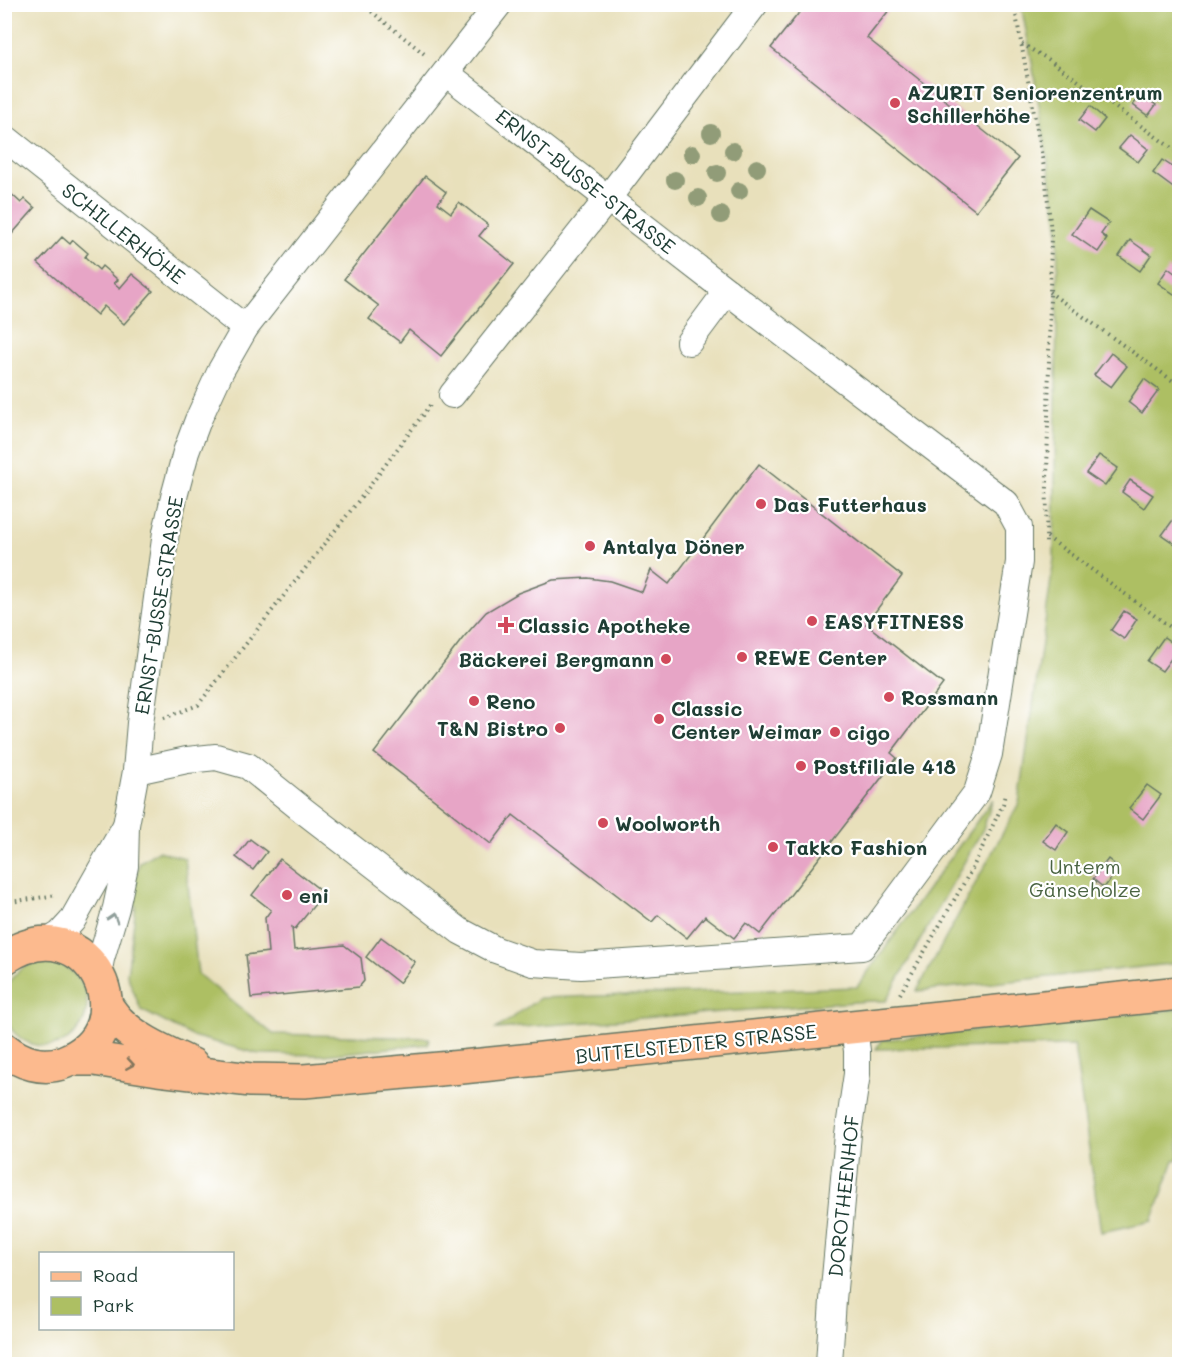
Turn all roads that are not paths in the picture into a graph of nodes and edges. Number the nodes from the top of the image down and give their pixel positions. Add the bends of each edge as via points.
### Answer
1 (499, 4) edge
2 (755, 4) edge
3 (446, 73) junction
4 (4, 137) edge
5 (608, 198) junction
6 (726, 291) junction
7 (245, 328) junction
8 (689, 342) dead end
9 (452, 395) road end
10 (136, 771) junction
11 (126, 825) junction
12 (21, 945) edge
13 (98, 975) junction
14 (1179, 993) edge
15 (106, 1006) junction
16 (854, 1027) junction
17 (10, 1058) edge
18 (72, 1059) junction
19 (212, 1075) junction
20 (829, 1365) edge

1 - 3 street, ERNST-BUSSE-STRASSE
2 - 5 street
3 - 5 street, ERNST-BUSSE-STRASSE
3 - 7 street, ERNST-BUSSE-STRASSE
4 - 7 street, SCHILLERHÖHE
5 - 6 street, ERNST-BUSSE-STRASSE
5 - 9 street
6 - 8 street
6 - 10 street, ERNST-BUSSE-STRASSE via 1006,503 1019,527 1019,562 989,754 977,792 862,946 581,966 533,963 460,931 248,766 216,757
7 - 10 street, ERNST-BUSSE-STRASSE via 198,420 175,493 166,532
10 - 11 street, ERNST-BUSSE-STRASSE
11 - 12 street, ERNST-BUSSE-STRASSE via 72,921 60,934
13 -> 11 street, ERNST-BUSSE-STRASSE via 125,867
12 - 13 main road via 62,946 89,962
13 - 15 main road
14 - 16 main road, BUTTELSTEDTER STRASSE
15 - 18 main road via 93,1042
15 - 19 main road via 127,1030
16 - 19 main road, BUTTELSTEDTER STRASSE via 304,1082
16 - 20 street, DOROTHEENHOF via 857,1074 848,1134
17 - 18 main road, BUTTELSTEDTER STRASSE via 46,1065
18 -> 19 main road, BUTTELSTEDTER STRASSE

